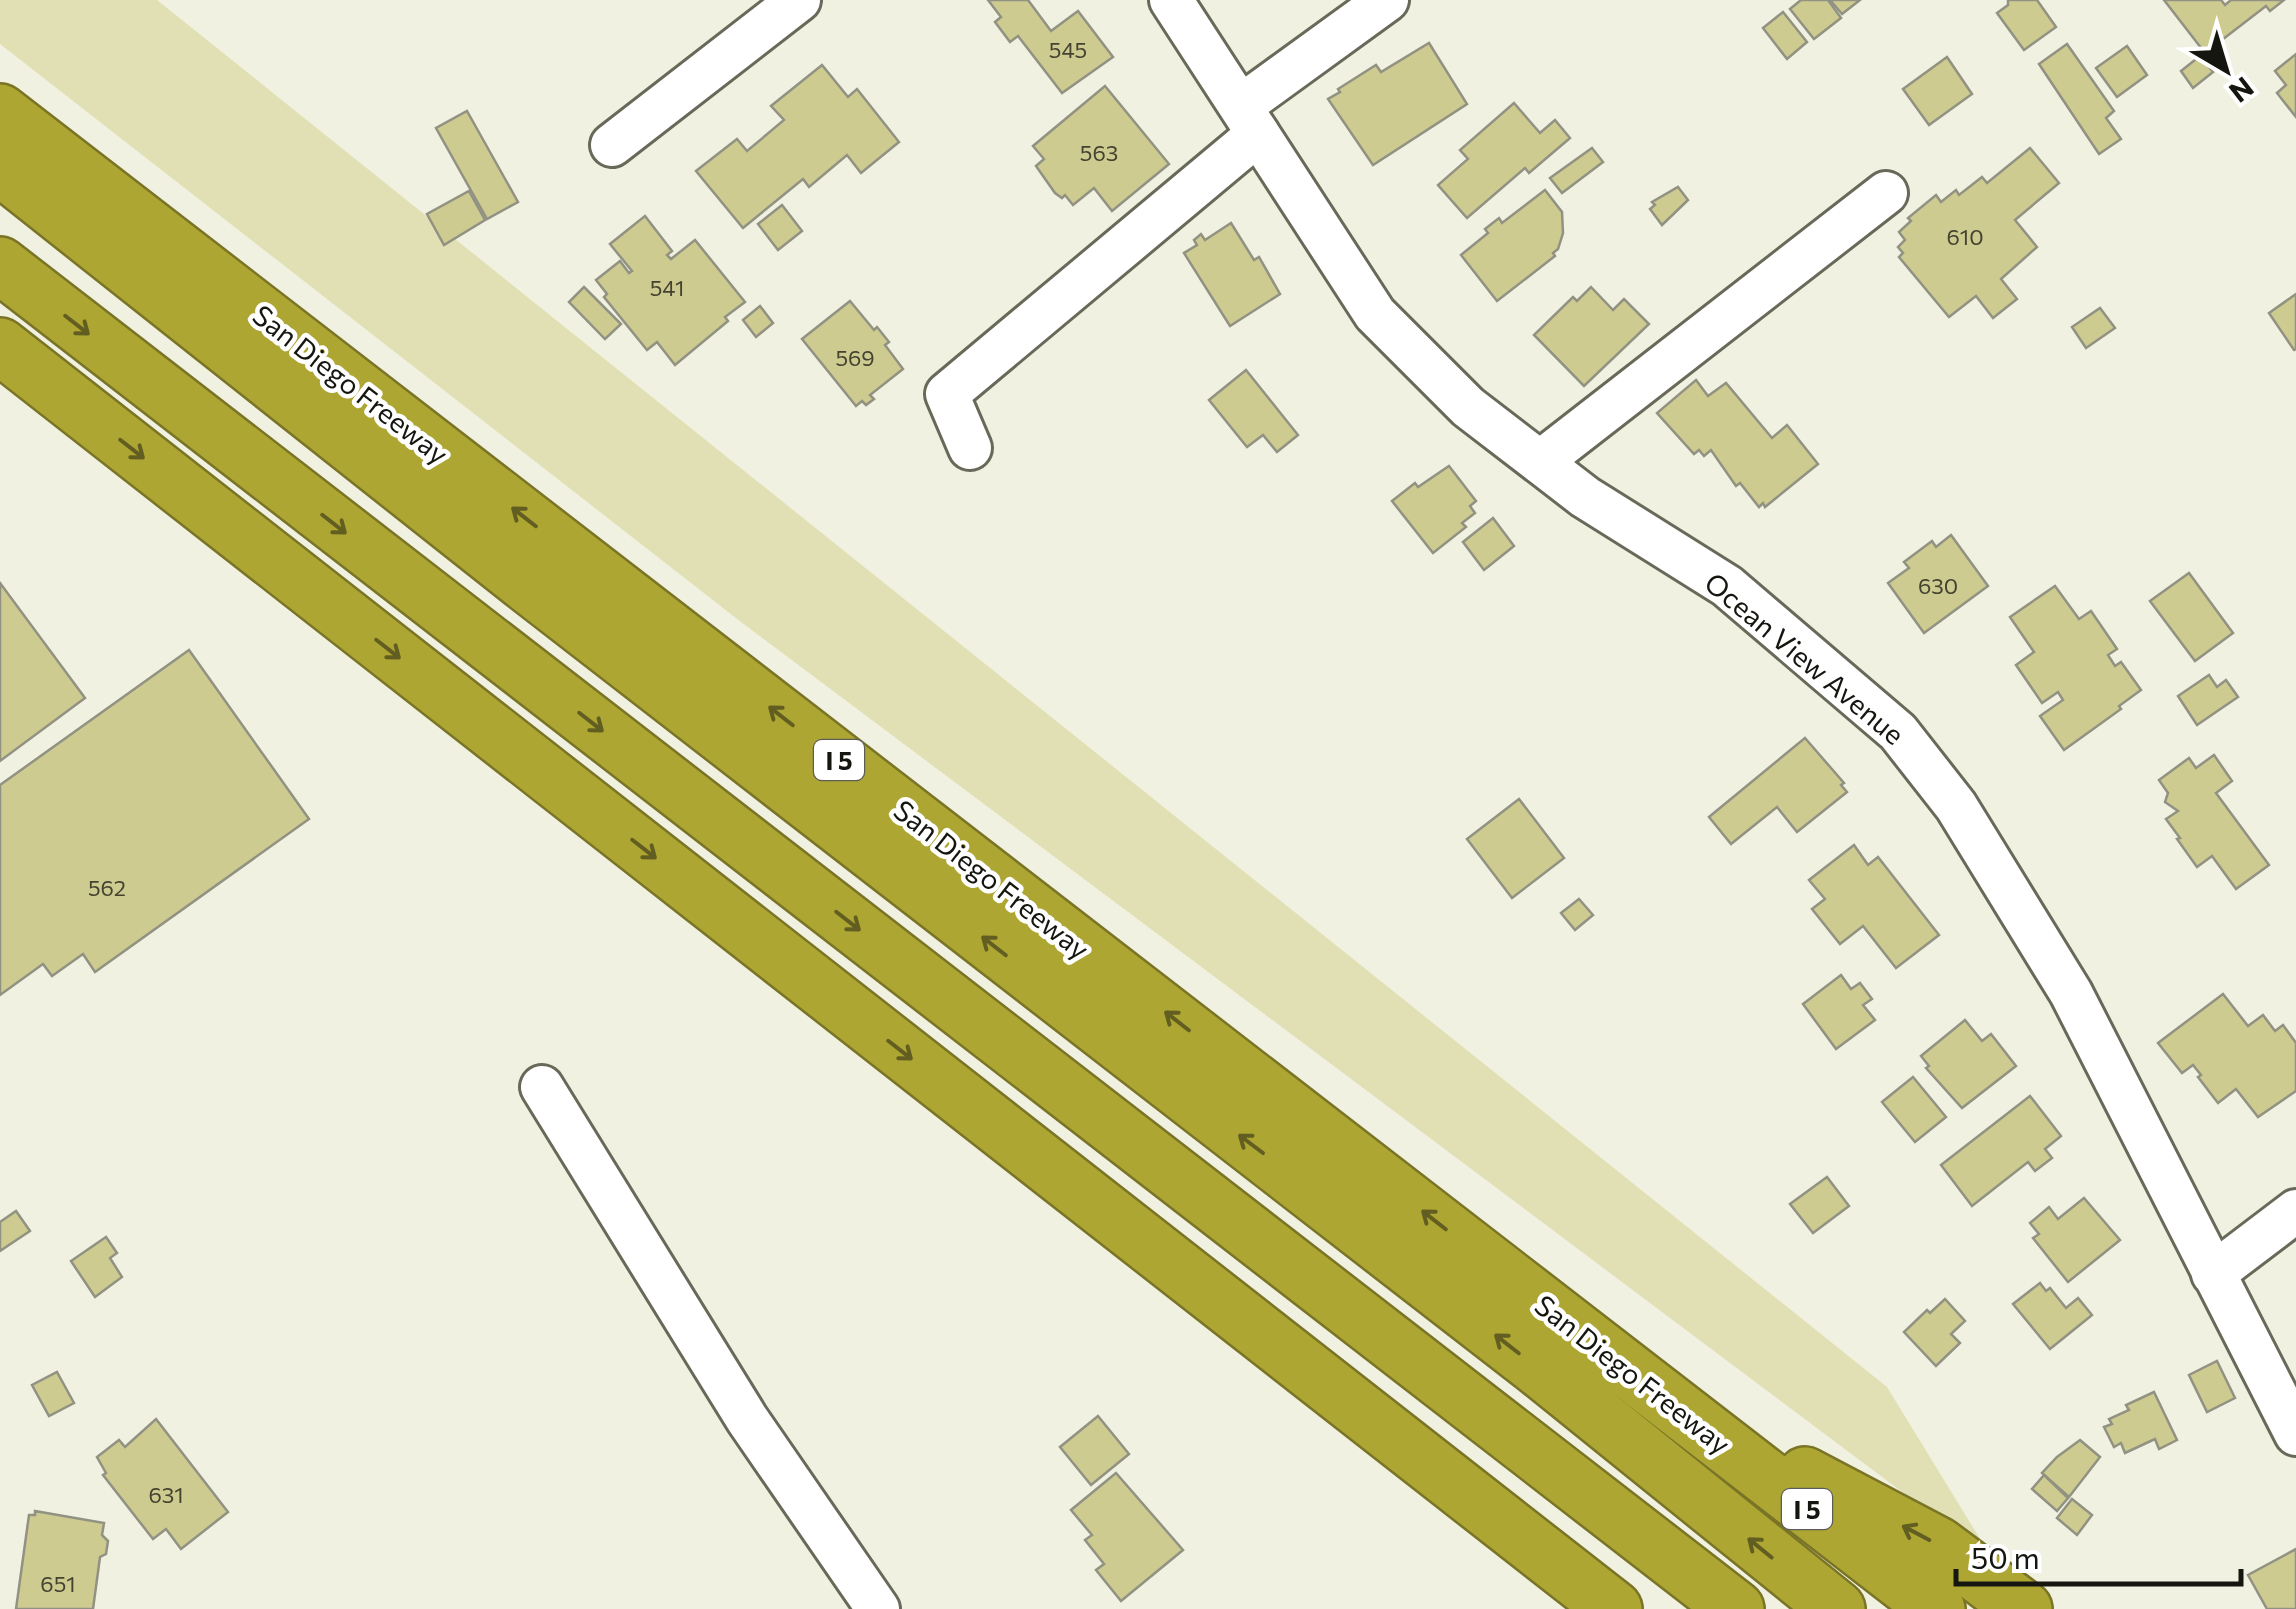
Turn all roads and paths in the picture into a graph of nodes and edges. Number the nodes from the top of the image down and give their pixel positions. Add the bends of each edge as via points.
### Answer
1 (799, 0) edge
2 (1171, 0) edge
3 (1387, 0) edge
4 (0, 112) edge
5 (1249, 120) junction
6 (612, 145) dead end
7 (0, 168) edge
8 (1886, 193) dead end
9 (0, 265) edge
10 (0, 346) edge
11 (970, 448) dead end
12 (1540, 462) junction
13 (542, 1086) dead end
14 (2296, 1211) edge
15 (2213, 1274) junction
16 (1677, 1408) junction
17 (2296, 1434) edge
18 (878, 1609) edge
19 (1614, 1609) edge
20 (1736, 1609) edge
21 (1837, 1609) edge
22 (1937, 1609) edge
23 (2024, 1609) edge

1 - 6 street
2 - 5 street, Ocean View Avenue
3 - 5 street
16 -> 4 highway, San Diego Freeway / I 5
5 - 11 street via 947,394
5 - 12 street, Ocean View Avenue via 1375,314 1468,407
21 -> 7 highway via 1537,1367
8 - 12 street
9 -> 20 highway
10 -> 19 highway
12 - 15 street, Ocean View Avenue via 1727,586 1898,732 1956,806 2071,993
13 - 18 street via 747,1419
14 - 15 street
15 - 17 street, Ocean View Avenue
16 - 22 highway, San Diego Freeway / I 5
23 -> 16 highway via 1938,1544

